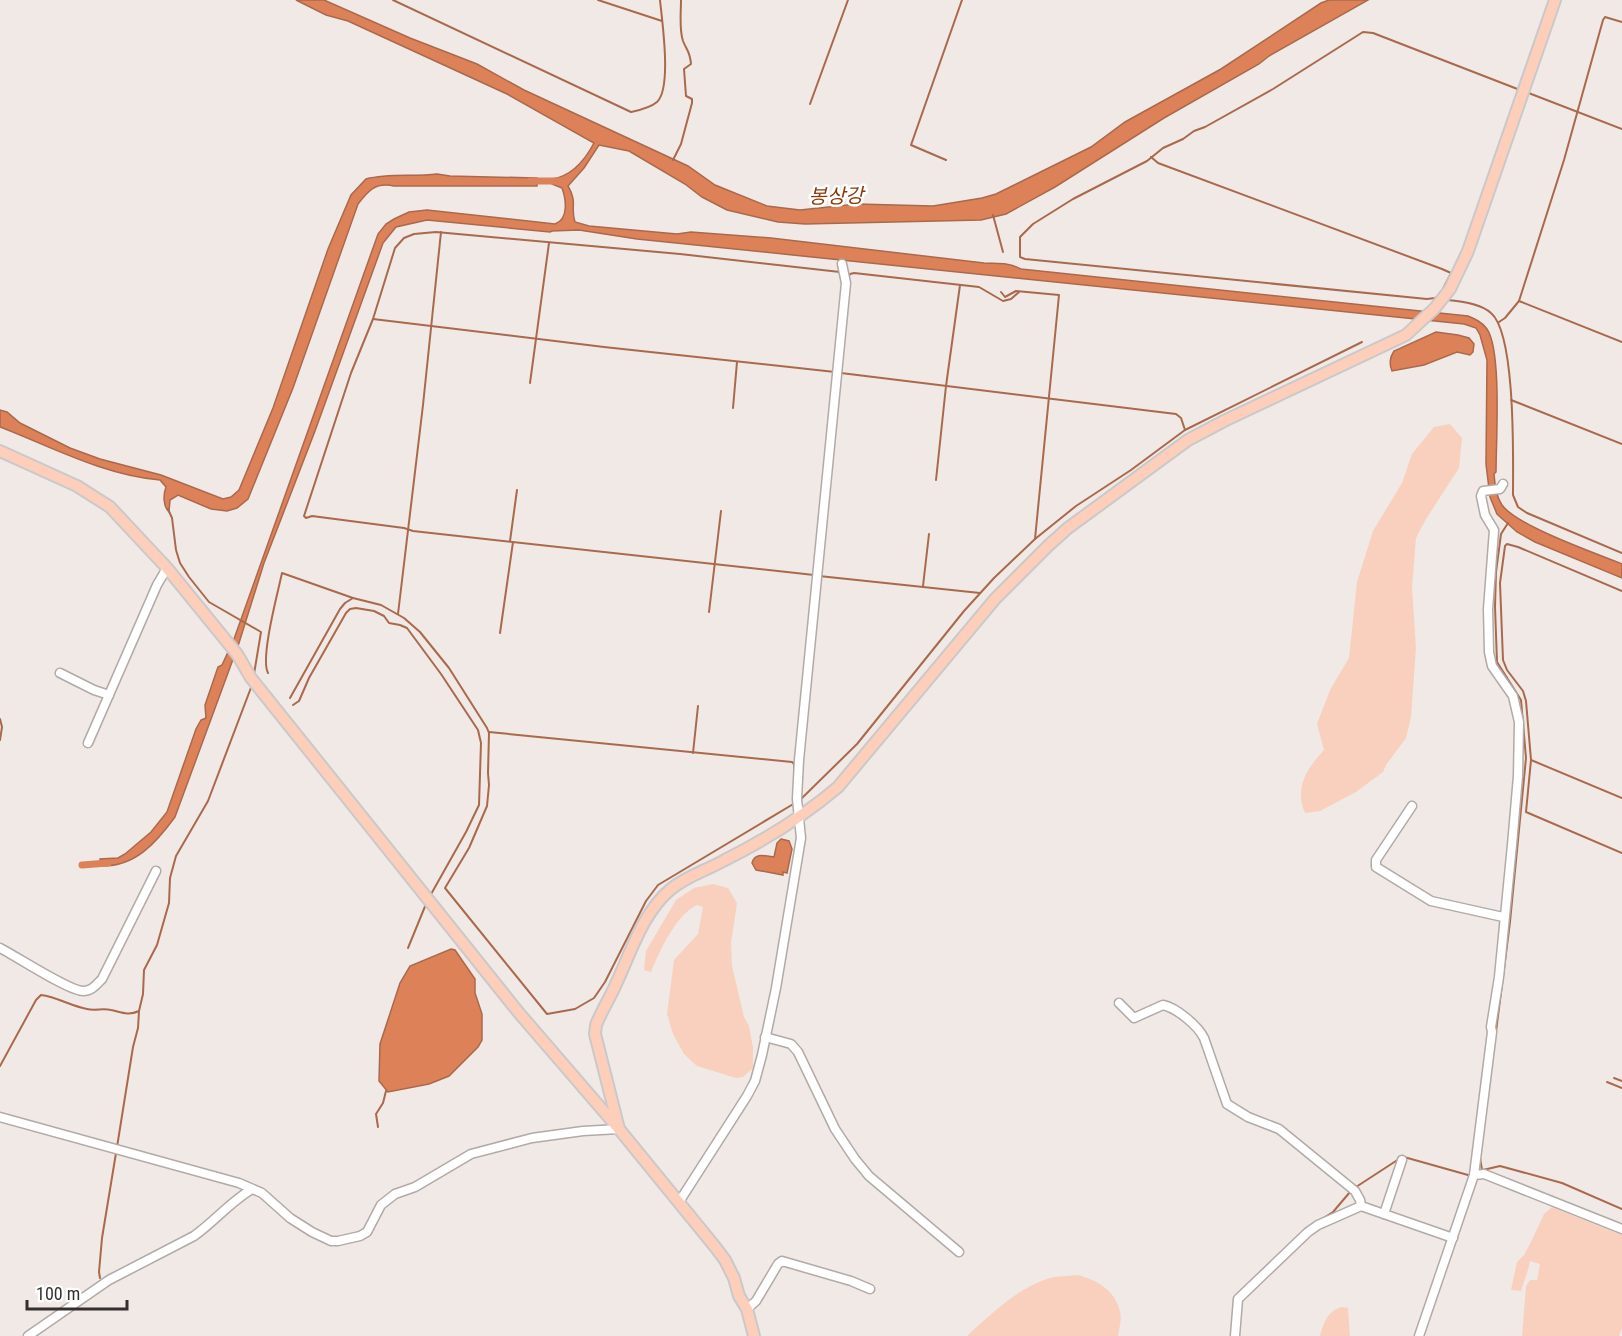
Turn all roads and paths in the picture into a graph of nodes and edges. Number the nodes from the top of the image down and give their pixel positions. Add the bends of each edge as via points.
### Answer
1 (1555, 0) edge
2 (842, 264) dead end
3 (0, 451) edge
4 (1501, 487) dead end
5 (167, 568) junction
6 (60, 673) dead end
7 (109, 695) junction
8 (88, 743) dead end
9 (1412, 806) dead end
10 (800, 816) junction
11 (156, 871) dead end
12 (1503, 917) junction
13 (0, 948) edge
14 (1119, 1003) dead end
15 (765, 1038) junction
16 (0, 1117) edge
17 (619, 1129) junction
18 (1402, 1160) dead end
19 (1474, 1175) junction
20 (252, 1189) junction
21 (679, 1202) junction
22 (1361, 1206) junction
23 (1384, 1214) junction
24 (1622, 1229) edge
25 (1452, 1238) junction
26 (959, 1252) dead end
27 (870, 1289) dead end
28 (747, 1309) junction
29 (28, 1336) edge
30 (754, 1336) edge
31 (1235, 1336) edge
32 (1419, 1336) edge

1 - 10 main road via 1468,251 1450,289 1435,308 1406,335 1188,440 1068,528 996,599 838,787
2 - 10 street via 846,283 798,802
3 - 5 main road via 77,486 110,507
4 - 12 street via 1483,491 1481,496 1494,530 1488,609 1492,666 1513,696 1519,722 1518,776
5 - 7 street
5 - 17 main road via 519,1013
6 - 7 street
7 - 8 street
9 - 12 street via 1376,860 1376,867 1431,901
10 - 15 street via 801,838
10 - 17 main road via 722,862 689,876 658,902 645,923 596,1024 595,1034
11 - 13 street via 102,979 91,989 68,987
12 - 19 street
14 - 22 street via 1134,1018 1163,1005 1192,1022 1204,1038 1227,1104 1279,1129 1355,1191
15 - 21 street via 755,1082
15 - 26 street via 791,1044 798,1052 835,1128 869,1176
16 - 20 street
17 - 20 street via 532,1138 471,1154 395,1194 381,1205 367,1232 338,1241 312,1232
17 - 21 main road
18 - 23 street
19 - 24 street via 1484,1174
19 - 25 street
20 - 29 street via 194,1236 109,1280
21 - 28 main road via 725,1260
22 - 23 street
22 - 31 street via 1318,1224 1238,1299
23 - 25 street
25 - 32 street
27 - 28 street via 782,1261
28 - 30 main road

